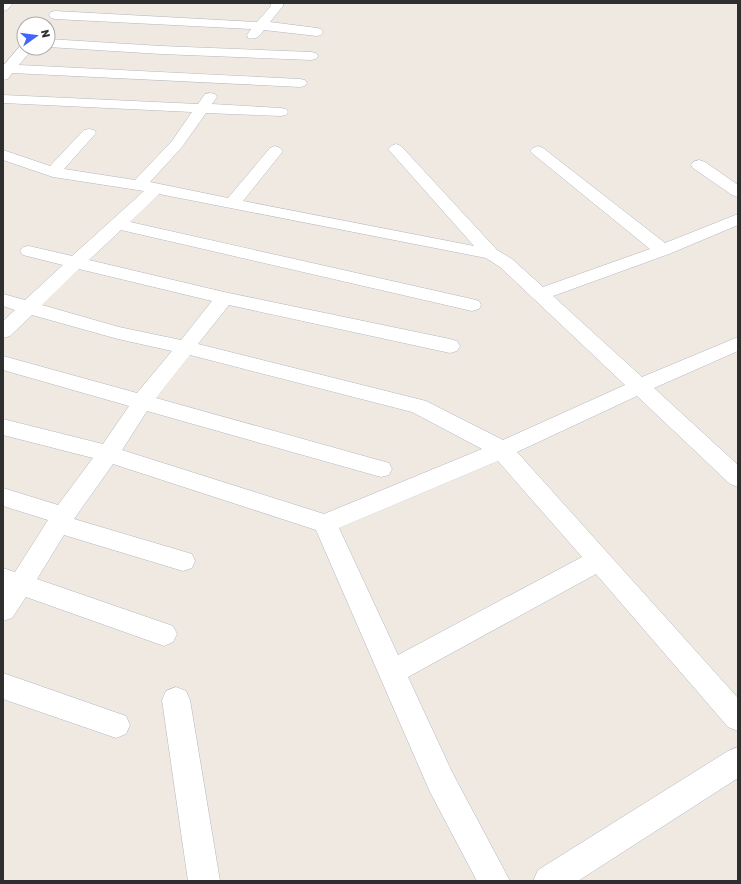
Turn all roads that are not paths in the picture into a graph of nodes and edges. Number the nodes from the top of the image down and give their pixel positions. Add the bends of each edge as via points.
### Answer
1 (7, 3) edge
2 (65, 3) edge
3 (277, 3) edge
4 (3, 7) edge
5 (54, 16) edge
6 (56, 20) edge
7 (260, 26) junction
8 (317, 32) dead end
9 (56, 43) edge
10 (240, 53) junction
11 (19, 56) edge
12 (311, 56) dead end
13 (5, 73) edge
14 (223, 79) junction
15 (300, 83) dead end
16 (3, 99) edge
17 (202, 108) junction
18 (281, 112) dead end
19 (89, 133) dead end
20 (396, 149) dead end
21 (275, 151) dead end
22 (538, 151) dead end
23 (3, 155) edge
24 (699, 165) dead end
25 (53, 172) junction
26 (147, 187) junction
27 (738, 192) edge
28 (231, 204) junction
29 (738, 219) edge
30 (117, 224) junction
31 (663, 250) junction
32 (29, 252) dead end
33 (490, 254) junction
34 (75, 263) junction
35 (539, 295) junction
36 (224, 298) junction
37 (3, 300) edge
38 (472, 305) dead end
39 (30, 307) junction
40 (3, 332) edge
41 (738, 343) edge
42 (450, 346) dead end
43 (185, 347) junction
44 (3, 363) edge
45 (638, 387) junction
46 (142, 402) junction
47 (3, 427) edge
48 (502, 450) junction
49 (108, 454) junction
50 (381, 469) dead end
51 (738, 478) edge
52 (3, 497) edge
53 (60, 520) junction
54 (325, 524) junction
55 (599, 560) junction
56 (183, 561) dead end
57 (12, 581) edge
58 (3, 610) edge
59 (164, 634) dead end
60 (392, 672) junction
61 (3, 686) edge
62 (176, 700) dead end
63 (738, 718) edge
64 (116, 725) dead end
65 (738, 761) edge
66 (204, 881) edge
67 (494, 881) edge
68 (549, 881) edge

1 - 4 street
2 - 5 street
3 - 7 street
6 - 7 street
7 - 8 street
7 - 10 street
9 - 10 street
10 - 12 street
10 - 14 street
11 - 13 street
13 - 14 street
14 - 15 street
14 - 17 street
16 - 17 street
17 - 18 street
17 - 26 street
19 - 25 street
20 - 33 street
21 - 28 street
22 - 31 street
23 - 25 street
24 - 27 street
25 - 26 street
26 - 28 street
26 - 30 street
28 - 33 street
29 - 31 street
30 - 34 street
30 - 38 street
31 - 35 street
32 - 34 street
33 - 35 street via 506,263
34 - 36 street
34 - 39 street
35 - 45 street
36 - 42 street
36 - 43 street
37 - 39 street
39 - 40 street
39 - 43 street via 118,333
41 - 45 street
43 - 46 street
43 - 48 street via 419,406
44 - 46 street
45 - 48 street
45 - 51 street
46 - 49 street
46 - 50 street
47 - 49 street
48 - 54 street
48 - 55 street
49 - 53 street
49 - 54 street
52 - 53 street
53 - 56 street
53 - 57 street
54 - 60 street
55 - 60 street
55 - 63 street
57 - 58 street
57 - 59 street
60 - 67 street via 441,782
61 - 64 street
62 - 66 street
65 - 68 street

